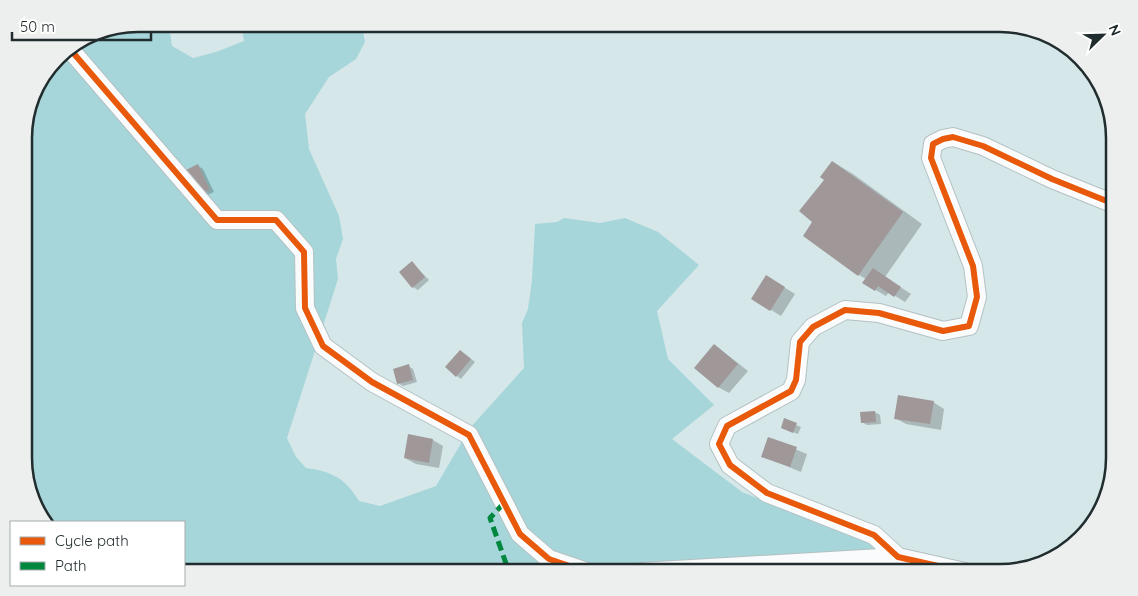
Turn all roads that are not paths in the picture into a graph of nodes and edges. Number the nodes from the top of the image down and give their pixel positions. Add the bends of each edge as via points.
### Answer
1 (75, 54) edge
2 (1106, 201) edge
3 (898, 557) junction
4 (791, 563) edge
5 (925, 563) edge
6 (562, 564) edge

1 - 6 street via 217,220 276,220 304,252 304,308 323,346 372,382 469,435 520,534 549,559
2 - 3 street via 983,146 953,137 933,144 931,158 972,266 977,297 969,326 943,331 879,313 845,310 813,327 800,342 796,380 790,391 727,426 719,444 737,471 767,493 874,535
3 - 4 street
3 - 5 street

